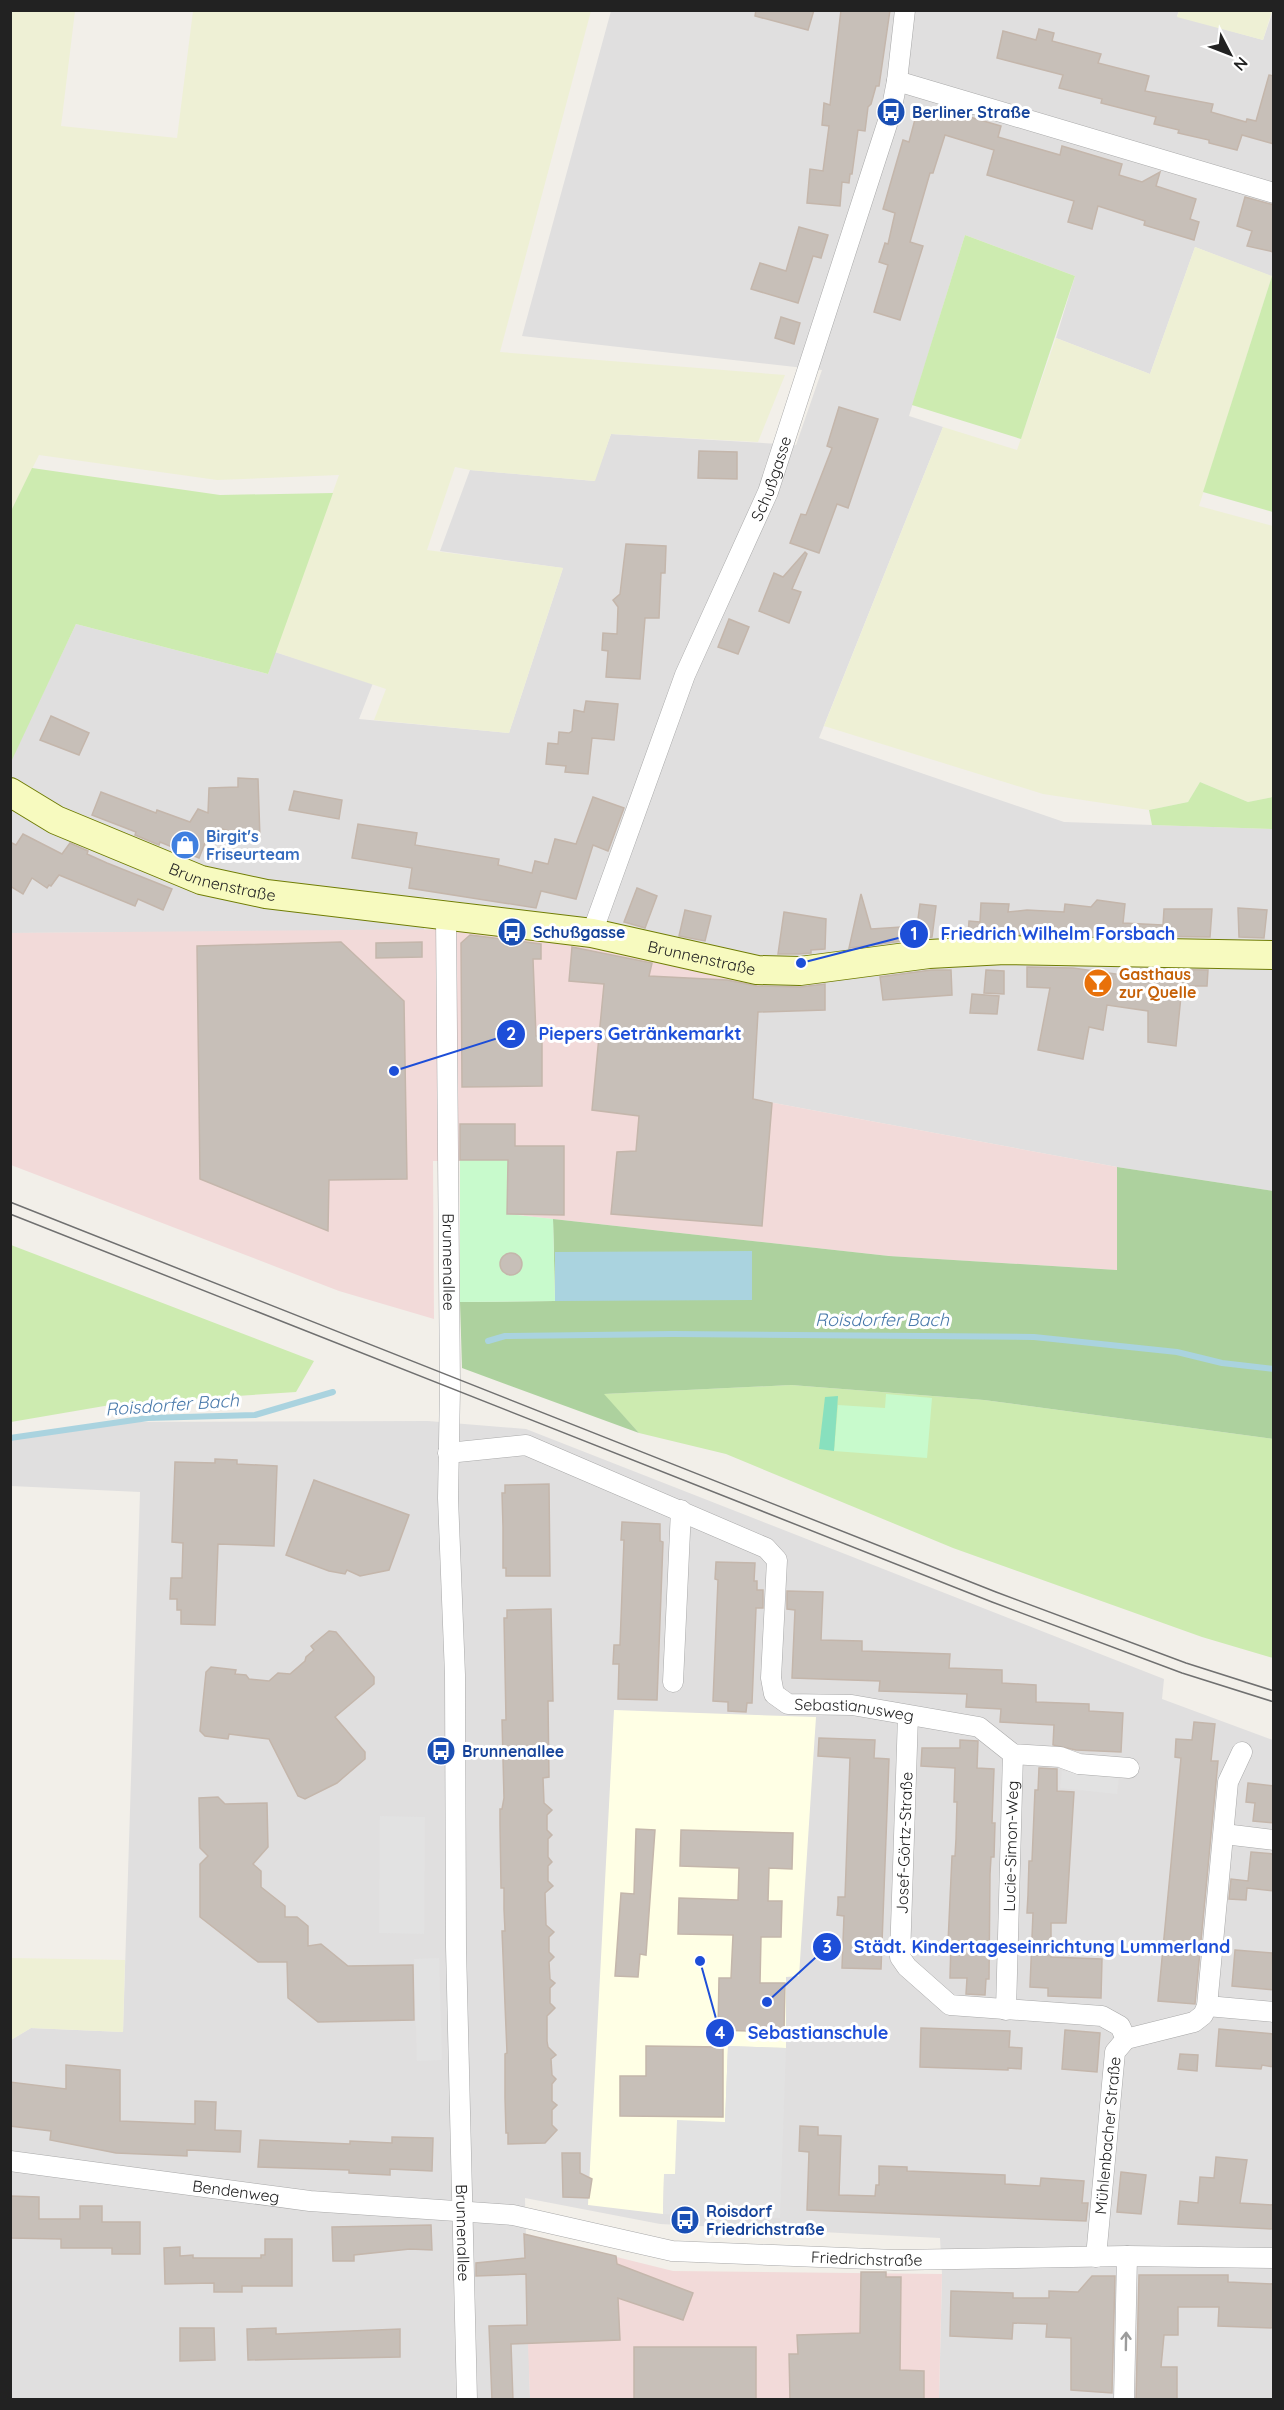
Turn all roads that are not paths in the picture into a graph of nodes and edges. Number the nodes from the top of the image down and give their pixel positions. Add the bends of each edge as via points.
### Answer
1 (905, 10) edge
2 (897, 81) junction
3 (1274, 192) edge
4 (10, 792) edge
5 (446, 916) junction
6 (592, 933) junction
7 (1274, 956) edge
8 (447, 1453) junction
9 (681, 1510) junction
10 (673, 1682) dead end
11 (909, 1716) junction
12 (1242, 1752) dead end
13 (1013, 1754) junction
14 (1129, 1768) dead end
15 (1224, 1834) junction
16 (1274, 1840) edge
17 (1207, 2006) junction
18 (1006, 2010) junction
19 (1274, 2012) edge
20 (1126, 2039) junction
21 (10, 2161) edge
22 (464, 2212) junction
23 (1127, 2256) junction
24 (1096, 2258) junction
25 (1274, 2258) edge
26 (467, 2400) edge
27 (1124, 2400) edge

1 - 2 street, Schußgasse
2 - 3 street
2 - 6 street, Schußgasse via 891,112 768,492 684,675
4 - 5 street, Brunnenstraße via 56,820 201,880 266,894
5 - 6 street, Brunnenstraße
5 - 8 street, Brunnenallee via 450,1388
6 - 7 street, Brunnenstraße via 758,970 800,971 929,954 1005,950
8 - 9 street, Sebastianusweg via 526,1445
8 - 22 street, Brunnenallee via 455,1675 456,1947
9 - 10 street
9 - 11 street, Sebastianusweg via 766,1548 777,1560 771,1678 774,1694 788,1704 852,1705
11 - 13 street, Sebastianusweg via 979,1727
11 - 18 street, Josef-Görtz-Straße via 900,1957 950,2006
12 - 15 street via 1228,1782
13 - 14 street
13 - 18 street, Lucie-Simon-Weg
15 - 16 street
15 - 17 street
17 - 19 street
17 - 20 street, Mühlenbacher Straße via 1194,2022
18 - 20 street via 1102,2016 1120,2026
20 - 24 street, Mühlenbacher Straße via 1115,2052
21 - 22 street, Bendenweg via 310,2201
22 - 24 street, Friedrichstraße via 513,2215 672,2251 895,2260
22 - 26 street, Brunnenallee
23 - 24 street, Friedrichstraße
23 - 25 street, Friedrichstraße
27 -> 23 street

